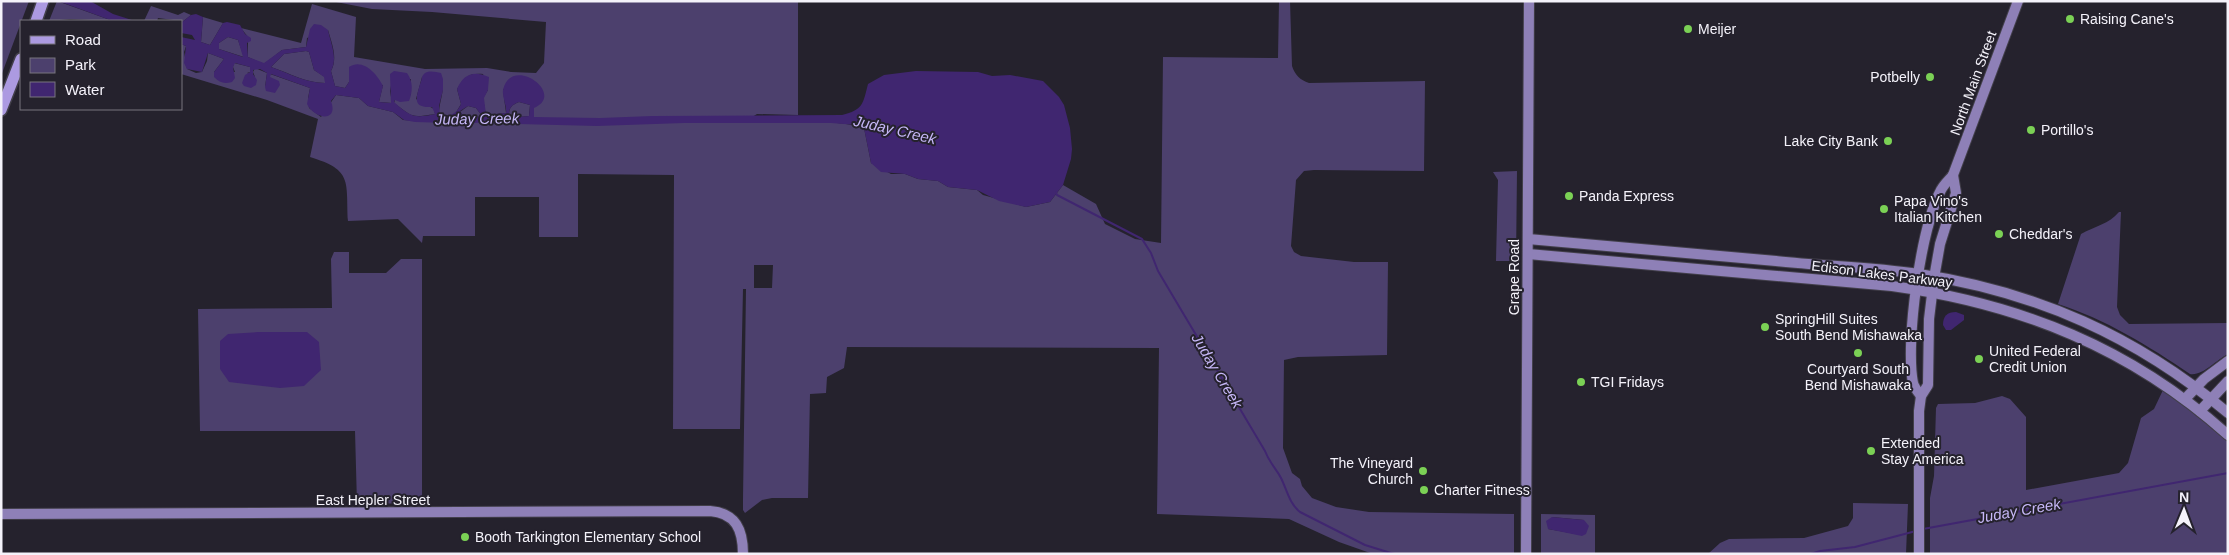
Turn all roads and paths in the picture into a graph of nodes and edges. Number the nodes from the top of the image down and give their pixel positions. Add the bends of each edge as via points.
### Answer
1 (1529, 1) edge
2 (2018, 1) edge
3 (20, 62) edge
4 (1, 110) edge
5 (1953, 175) junction
6 (1528, 240) junction
7 (1528, 254) junction
8 (1919, 274) junction
9 (1934, 278) junction
10 (1916, 290) junction
11 (1932, 292) junction
12 (2228, 361) edge
13 (2228, 381) edge
14 (2196, 387) junction
15 (1921, 396) junction
16 (2211, 398) junction
17 (2185, 399) junction
18 (2200, 411) junction
19 (2228, 413) edge
20 (2228, 435) edge
21 (1, 514) edge
22 (743, 554) edge
23 (1526, 554) edge
24 (1919, 554) edge

1 - 6 street, Grape Road
2 - 5 street, North Main Street
3 - 4 main road
5 - 8 street, North Main Street via 1941,189 1936,203
5 - 9 street, North Main Street via 1956,193 1940,244
6 - 7 street, Grape Road
6 - 8 street, Edison Lakes Parkway
7 - 10 street, Edison Lakes Parkway
7 - 23 street, Grape Road
8 - 9 street, Edison Lakes Parkway
8 - 10 street, North Main Street
9 - 11 street, North Main Street
9 - 14 street, Edison Lakes Parkway via 2028,300 2080,319 2131,344
10 - 11 street, Edison Lakes Parkway
10 - 15 street, North Main Street via 1913,384
11 - 15 street, North Main Street via 1928,385
11 - 17 street, Edison Lakes Parkway via 2005,309 2072,333 2131,363
12 - 14 street
13 - 16 street
14 - 16 street, Edison Lakes Parkway
14 - 17 street
15 - 24 street, North Main Street
16 - 18 street
16 - 19 street, Edison Lakes Parkway
17 - 18 street, Edison Lakes Parkway
18 - 20 street, Edison Lakes Parkway
21 - 22 street, East Hepler Street via 710,511 730,517 739,528

